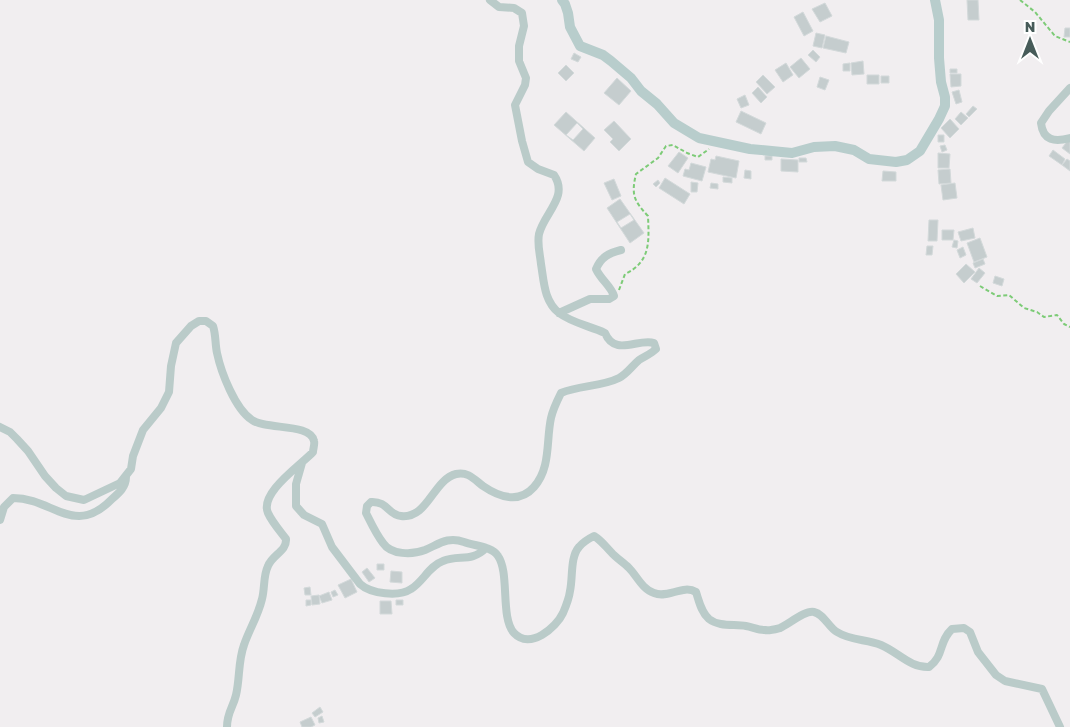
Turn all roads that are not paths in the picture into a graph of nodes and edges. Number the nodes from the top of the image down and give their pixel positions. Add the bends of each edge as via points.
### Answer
1 (490, 0) edge
2 (562, 0) edge
3 (935, 0) edge
4 (1070, 88) edge
5 (1070, 138) edge
6 (621, 250) dead end
7 (559, 314) junction
8 (0, 427) edge
9 (302, 463) junction
10 (126, 475) junction
11 (0, 520) edge
12 (486, 548) junction
13 (227, 727) edge
14 (1060, 727) edge

1 - 7 street via 499,7 514,8 522,13 524,26 519,46 526,78 515,105 528,162 554,175 559,188 558,201 544,222 538,244 546,295
2 - 3 street via 580,46 611,61 680,127 699,138 750,149 792,153 835,146 884,162 907,160 914,156 926,143 945,106
4 - 5 street via 1041,123 1049,140
6 - 7 street via 606,255 596,269 614,296 590,299
7 - 12 street via 605,333 614,344 625,346 649,342 654,343 656,349 619,378 561,393 551,418 543,473 528,494 516,498 503,496 467,474 457,474 442,484 429,502 410,515 400,516 378,502 371,502 368,506 366,513 383,544 390,550 418,552 450,539
8 - 10 street via 17,439 45,476 66,496 77,500 90,498 120,484
9 - 10 street via 313,452 311,433 259,424 245,415 235,401 219,362 213,326 199,321 176,343 169,392 143,430 132,456 131,469
9 - 12 street via 296,484 296,506 304,515 322,524 332,547 365,589 387,594 411,590 444,560 479,555
9 - 13 street via 283,479 266,504 267,512 287,543 268,564 265,573 263,598 243,646 237,693 227,716
10 - 11 street via 124,487 110,502 91,514 76,518 30,500 13,498 4,507
12 - 14 street via 499,556 504,570 509,624 522,638 537,638 553,627 570,591 577,548 594,536 630,568 645,588 663,594 691,589 696,592 702,612 722,625 766,631 814,612 838,633 882,645 923,667 929,667 939,657 944,638 952,629 964,628 970,632 978,652 996,675 1005,681 1042,689

